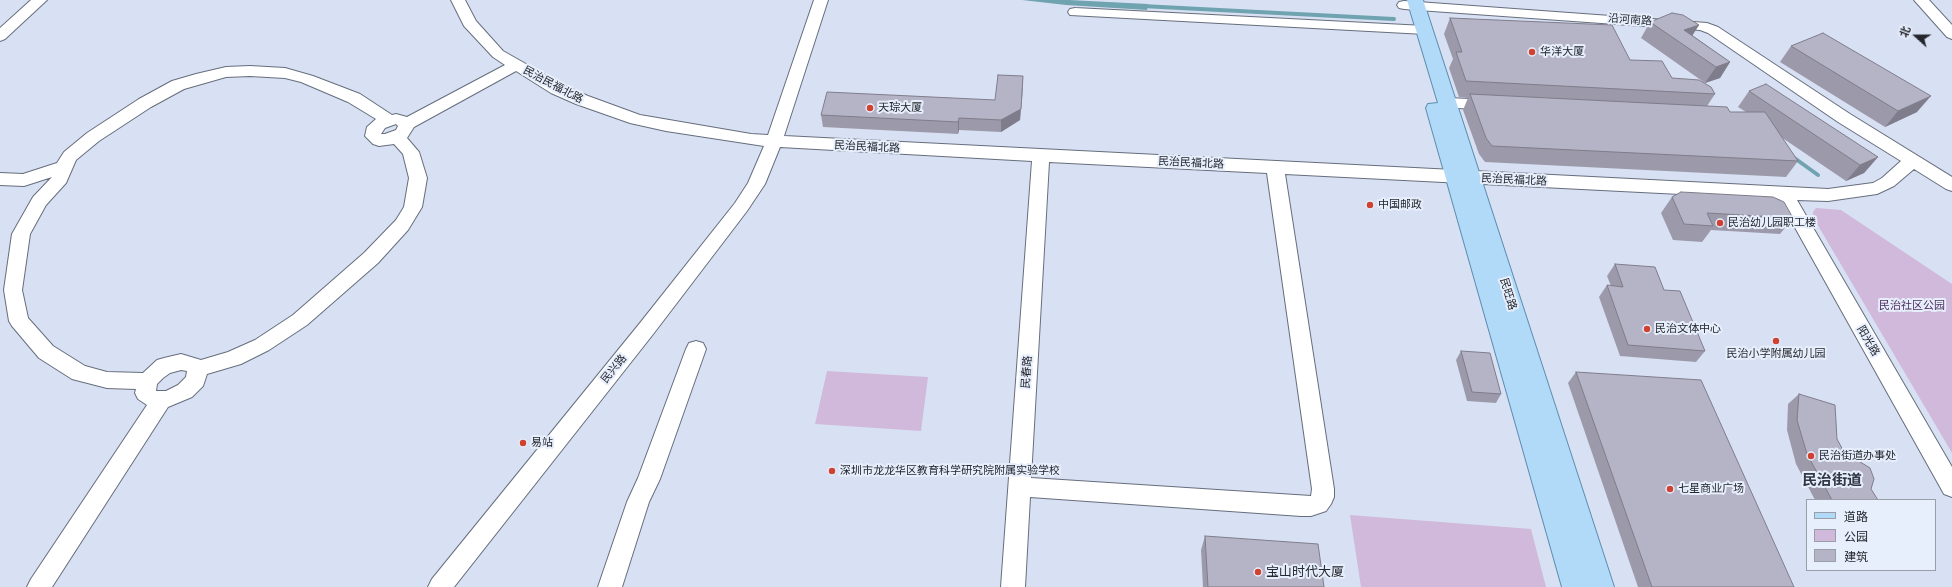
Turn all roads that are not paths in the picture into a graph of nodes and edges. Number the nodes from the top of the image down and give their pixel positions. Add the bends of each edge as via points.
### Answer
1 (40, 0) edge
2 (458, 0) edge
3 (821, 0) edge
4 (1921, 0) edge
5 (1409, 3) edge
6 (1075, 12) dead end
7 (1419, 30) junction
8 (1952, 34) edge
9 (0, 36) edge
10 (516, 65) junction
11 (1448, 103) junction
12 (1510, 106) edge
13 (388, 120) junction
14 (402, 130) junction
15 (774, 142) junction
16 (1041, 156) junction
17 (1912, 161) junction
18 (63, 167) junction
19 (1275, 167) junction
20 (1463, 178) junction
21 (0, 180) edge
22 (24, 180) junction
23 (1952, 185) edge
24 (1784, 194) junction
25 (39, 201) junction
26 (696, 349) dead end
27 (197, 369) junction
28 (148, 380) junction
29 (162, 400) junction
30 (1020, 487) junction
31 (1952, 487) edge
32 (39, 587) edge
33 (440, 587) edge
34 (610, 587) edge
35 (1013, 587) edge
36 (1576, 587) edge
37 (1600, 587) edge

1 - 9 street
2 - 10 street, 民治民福北路 via 469,23 498,54
3 - 15 street, 民兴路
4 - 8 street
5 - 7 main road, 民旺路
5 - 17 street, 沿河南路 via 1702,26 1717,32 1757,62
6 - 7 street via 1154,10
7 - 11 main road, 民旺路
7 - 20 main road, 民旺路
10 - 14 street
10 - 15 street, 民治民福北路 via 582,100 636,119 696,132
11 - 12 street
11 - 20 main road, 民旺路
13 - 14 street via 402,120
13 - 14 street via 376,126 373,136 382,140
13 - 18 street via 354,98 307,79 285,73 226,72 178,85 145,103 94,137 70,156
14 - 27 street via 412,152 418,178 413,207 402,225 371,258 300,320 262,345 234,358
15 - 16 street, 民治民福北路
15 - 33 street, 民兴路 via 756,184 741,207
16 - 19 street, 民治民福北路
16 - 30 street, 民春路
17 - 23 street
17 - 24 street, 民治民福北路 via 1877,188 1828,195
18 - 22 street
18 - 25 street via 60,179
19 - 20 street, 民治民福北路
19 - 30 street via 1323,489 1318,504 1301,506
20 - 24 street, 民治民福北路
20 - 36 main road, 民旺路
20 - 37 main road, 民旺路
21 - 22 street
22 - 25 street
24 - 31 street, 阳光路
25 - 28 street via 21,234 14,290 19,320 46,352 79,373 107,380
26 - 34 street via 649,479 638,502
27 - 28 street via 189,362 169,364
27 - 29 street via 196,380 191,386 177,396
28 - 29 street via 145,393 154,400
29 - 32 street
30 - 35 street, 民春路

